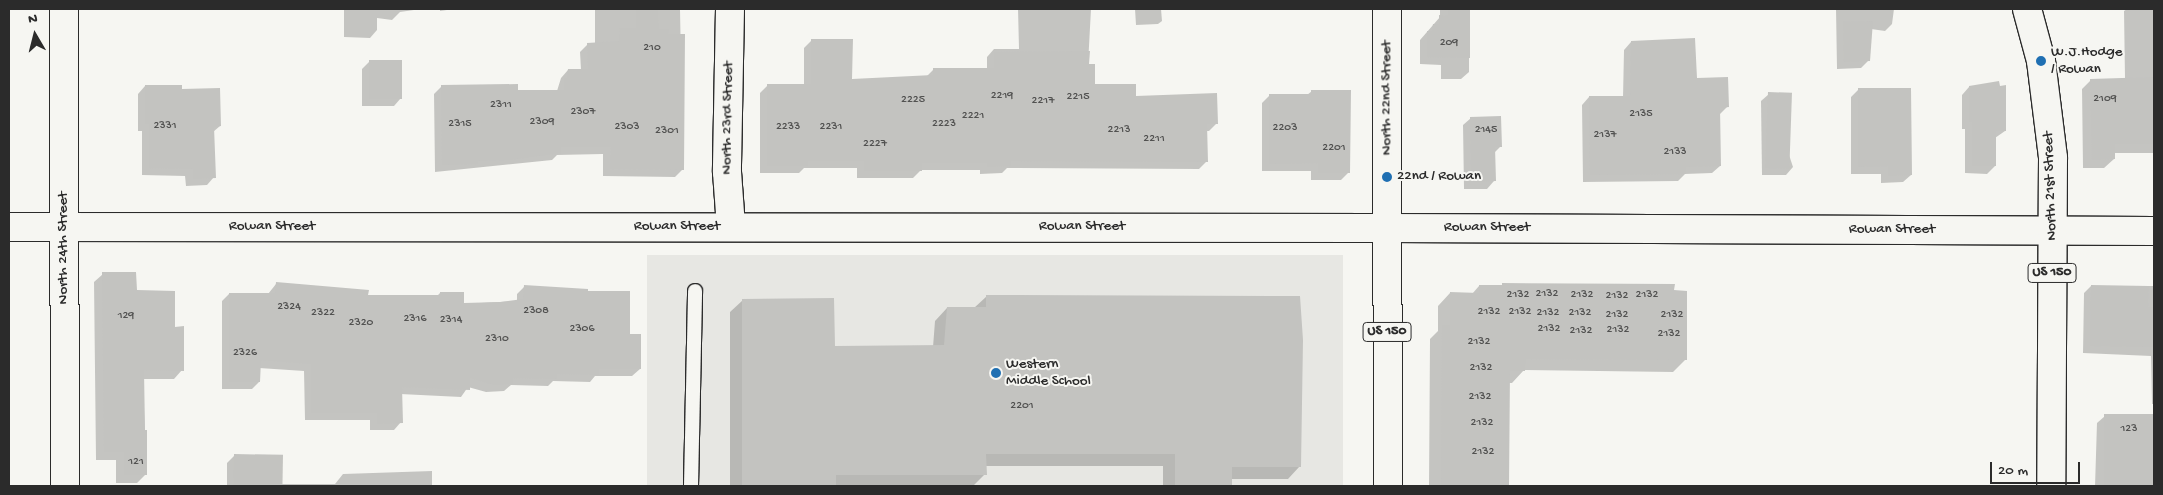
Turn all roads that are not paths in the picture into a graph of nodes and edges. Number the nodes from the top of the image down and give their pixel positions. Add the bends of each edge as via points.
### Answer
1 (64, 9) edge
2 (730, 9) edge
3 (1387, 9) edge
4 (2027, 9) edge
5 (9, 227) edge
6 (64, 227) junction
7 (731, 227) junction
8 (1387, 228) junction
9 (2052, 230) junction
10 (2154, 231) edge
11 (695, 290) dead end
12 (65, 486) edge
13 (691, 486) edge
14 (1388, 486) edge
15 (2051, 486) edge

1 - 6 street, North 24th Street
2 - 7 street, North 23rd Street via 727,172
3 - 8 street, North 22nd Street / US 150
4 - 9 street, North 21st Street / US 150 via 2041,61 2053,158
5 - 6 street, Rowan Street
6 - 7 street, Rowan Street
6 - 12 street, North 24th Street
7 - 8 street, Rowan Street
8 - 9 street, Rowan Street
8 - 14 street, North 22nd Street / US 150
9 - 10 street, Rowan Street
9 - 15 street, North 21st Street / US 150
11 - 13 lane

